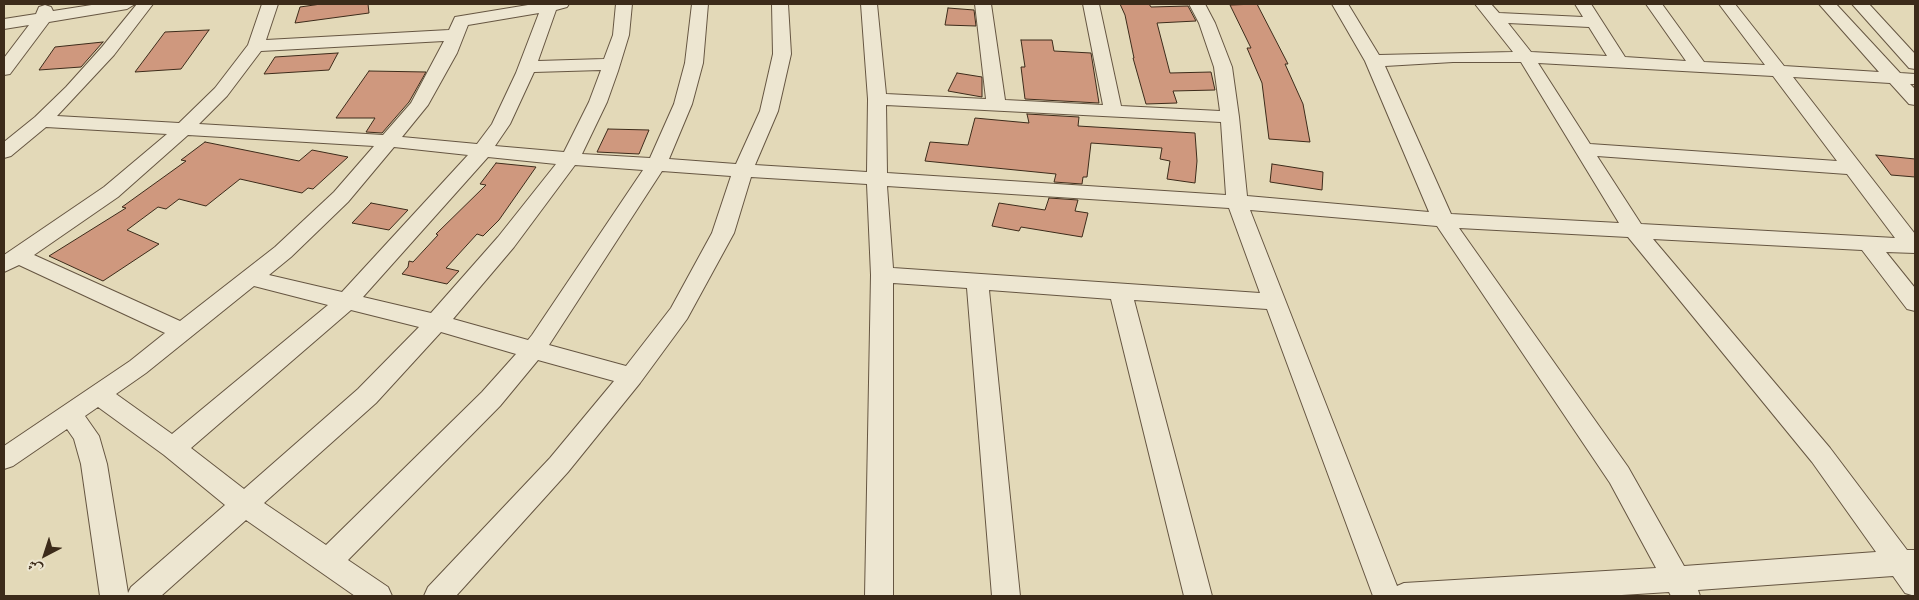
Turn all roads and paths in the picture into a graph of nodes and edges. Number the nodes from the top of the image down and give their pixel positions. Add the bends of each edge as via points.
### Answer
1 (127, 4) edge
2 (145, 4) edge
3 (270, 4) edge
4 (553, 4) edge
5 (624, 4) edge
6 (700, 4) edge
7 (780, 4) edge
8 (869, 4) edge
9 (983, 4) edge
10 (1091, 4) edge
11 (1197, 4) edge
12 (1340, 4) edge
13 (1583, 4) edge
14 (1654, 4) edge
15 (1727, 4) edge
16 (1827, 4) edge
17 (1860, 4) edge
18 (44, 10) edge
19 (1489, 11) edge
20 (460, 20) edge
21 (1593, 22) junction
22 (4, 24) edge
23 (256, 46) junction
24 (1526, 57) junction
25 (1374, 61) junction
26 (1619, 62) junction
27 (611, 64) junction
28 (1915, 64) edge
29 (527, 67) junction
30 (1698, 67) junction
31 (4, 70) edge
32 (1780, 72) junction
33 (1896, 78) junction
34 (1915, 79) edge
35 (877, 99) junction
36 (1915, 100) edge
37 (996, 106) junction
38 (1113, 111) junction
39 (1230, 117) junction
40 (42, 121) junction
41 (184, 128) junction
42 (390, 142) junction
43 (1584, 149) junction
44 (482, 150) junction
45 (4, 152) edge
46 (570, 159) junction
47 (657, 164) junction
48 (1852, 168) junction
49 (744, 170) junction
50 (877, 178) junction
51 (1237, 202) junction
52 (1443, 220) junction
53 (1634, 230) junction
54 (1868, 243) junction
55 (1914, 246) edge
56 (11, 261) edge
57 (882, 275) junction
58 (251, 278) junction
59 (978, 280) junction
60 (1120, 291) junction
61 (346, 302) junction
62 (1274, 302) junction
63 (1915, 304) edge
64 (437, 323) junction
65 (183, 332) junction
66 (532, 350) junction
67 (631, 377) junction
68 (99, 395) junction
69 (71, 415) junction
70 (173, 448) junction
71 (4, 459) edge
72 (244, 505) junction
73 (329, 561) junction
74 (1911, 570) edge
75 (1682, 588) edge
76 (114, 596) edge
77 (140, 596) edge
78 (378, 596) edge
79 (438, 596) edge
80 (879, 596) edge
81 (1006, 596) edge
82 (1198, 596) edge
83 (1387, 596) edge
84 (1404, 596) edge

1 - 18 street
2 - 40 street via 108,51
3 - 23 street
4 - 20 street
4 - 29 street
5 - 27 street via 621,35
6 - 47 street via 694,63 682,104
7 - 49 street via 782,54 769,111
8 - 35 street
9 - 37 street
10 - 38 street
11 - 39 street via 1223,68
12 - 25 street
13 - 21 street
14 - 30 street
15 - 32 street
16 - 33 street
17 - 28 street
18 - 22 street
18 - 31 street
19 - 21 street
19 - 24 street
20 - 23 street
20 - 42 street via 448,53 419,105
21 - 26 street
23 - 41 street via 221,92
24 - 25 street
24 - 26 street
24 - 43 street
25 - 52 street
26 - 30 street
27 - 29 street
27 - 46 street via 598,102
29 - 44 street via 501,124
30 - 32 street
32 - 33 street
32 - 48 street
33 - 34 street
33 - 36 street
35 - 37 street
35 - 50 street
37 - 38 street
38 - 39 street
39 - 51 street
40 - 41 street
40 - 45 street
41 - 42 street
41 - 56 street via 110,192
42 - 44 street
42 - 58 street via 341,197
43 - 48 street
43 - 53 street
44 - 46 street
44 - 61 street
46 - 47 street
46 - 64 street via 506,242
47 - 49 street
47 - 66 street
48 - 55 street
49 - 50 street
49 - 67 street via 723,233 679,313
50 - 51 street
50 - 57 street
51 - 52 street
51 - 62 street
52 - 53 street
52 - 75 street via 1619,475
53 - 54 street
53 - 74 street
54 - 55 street
54 - 63 street
56 - 65 street
57 - 59 street
57 - 80 street
58 - 61 street
58 - 65 street
59 - 60 street
59 - 81 street
60 - 62 street
60 - 82 street
61 - 64 street
61 - 70 street
62 - 83 street
64 - 66 street
64 - 72 street via 367,396
65 - 68 street
66 - 67 street
66 - 73 street via 491,399
67 - 79 street via 559,465
68 - 69 street
68 - 70 street
69 - 71 street
69 - 76 street via 86,436 94,464
70 - 72 street
72 - 73 street
72 - 77 street
73 - 78 street
74 - 75 street
75 - 84 street

